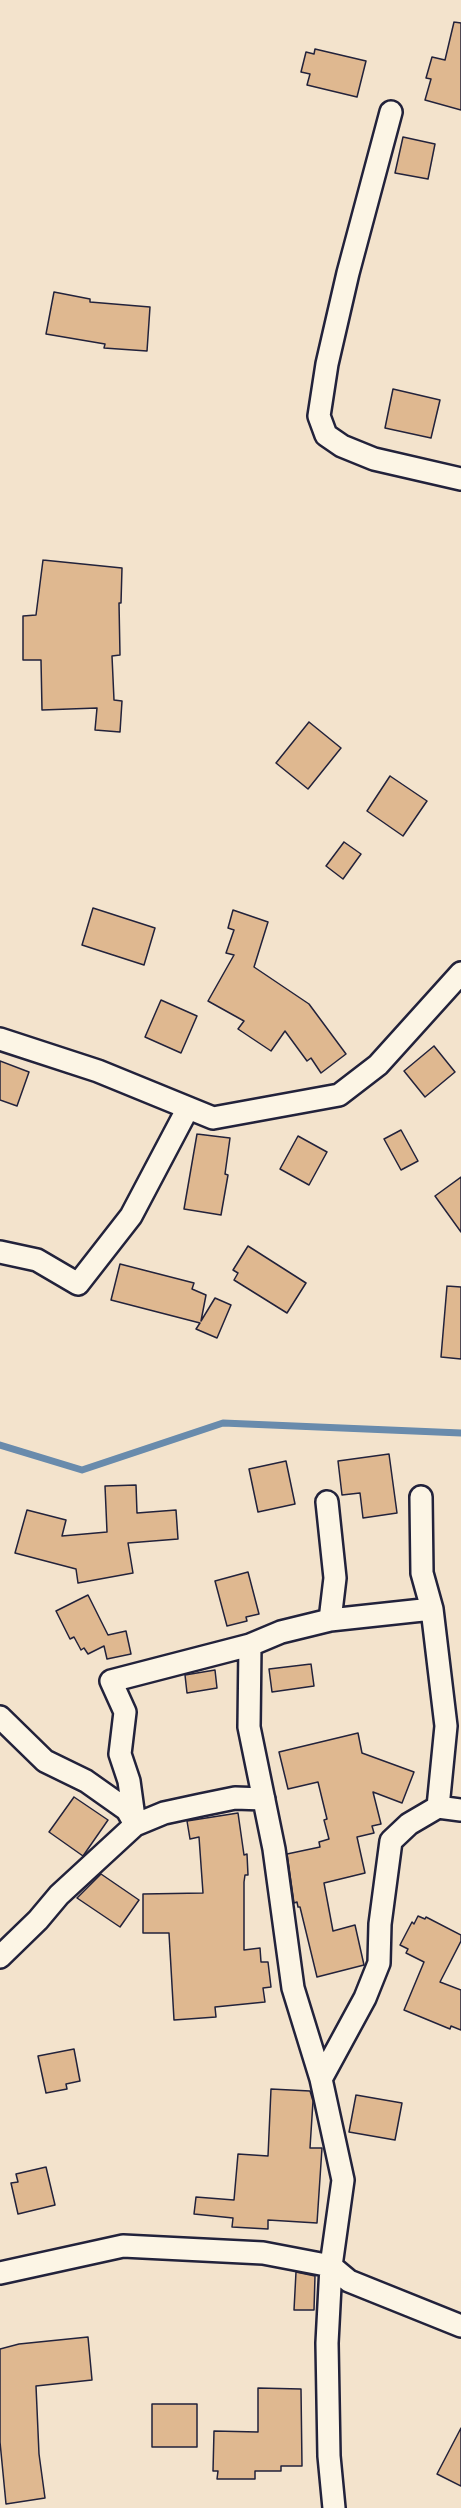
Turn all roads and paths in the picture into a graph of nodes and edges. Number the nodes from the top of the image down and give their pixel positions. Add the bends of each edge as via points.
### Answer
1 (392, 112) dead end
2 (461, 479) edge
3 (461, 973) edge
4 (0, 1039) edge
5 (188, 1108) junction
6 (0, 1252) edge
7 (421, 1497) dead end
8 (327, 1502) dead end
9 (432, 1610) junction
10 (330, 1620) junction
11 (250, 1645) junction
12 (0, 1717) edge
13 (264, 1799) junction
14 (438, 1807) junction
15 (461, 1810) edge
16 (135, 1825) junction
17 (0, 1957) edge
18 (321, 2079) junction
19 (332, 2266) junction
20 (0, 2273) edge
21 (461, 2326) edge
22 (334, 2508) edge

1 - 2 street via 348,273 319,416 326,435 342,447 374,459
3 - 5 street via 378,1065 339,1095 213,1118
4 - 5 street via 98,1071
5 - 6 street via 131,1216 78,1284 37,1260
7 - 9 street via 422,1574
8 - 10 street via 335,1578
9 - 10 street
9 - 14 street via 446,1726
10 - 11 street via 281,1632
11 - 13 street via 249,1727
11 - 16 street via 111,1681 125,1712 120,1754 129,1781
12 - 16 street via 45,1761 86,1781 127,1810
13 - 16 street via 235,1798 164,1813
13 - 18 street via 293,1988
14 - 15 street
14 - 18 street via 409,1824 392,1841 379,1963 365,1998
16 - 17 street via 59,1895
18 - 19 street via 343,2180
19 - 20 street via 263,2253 123,2246
19 - 21 street via 349,2281
19 - 22 street via 327,2343

